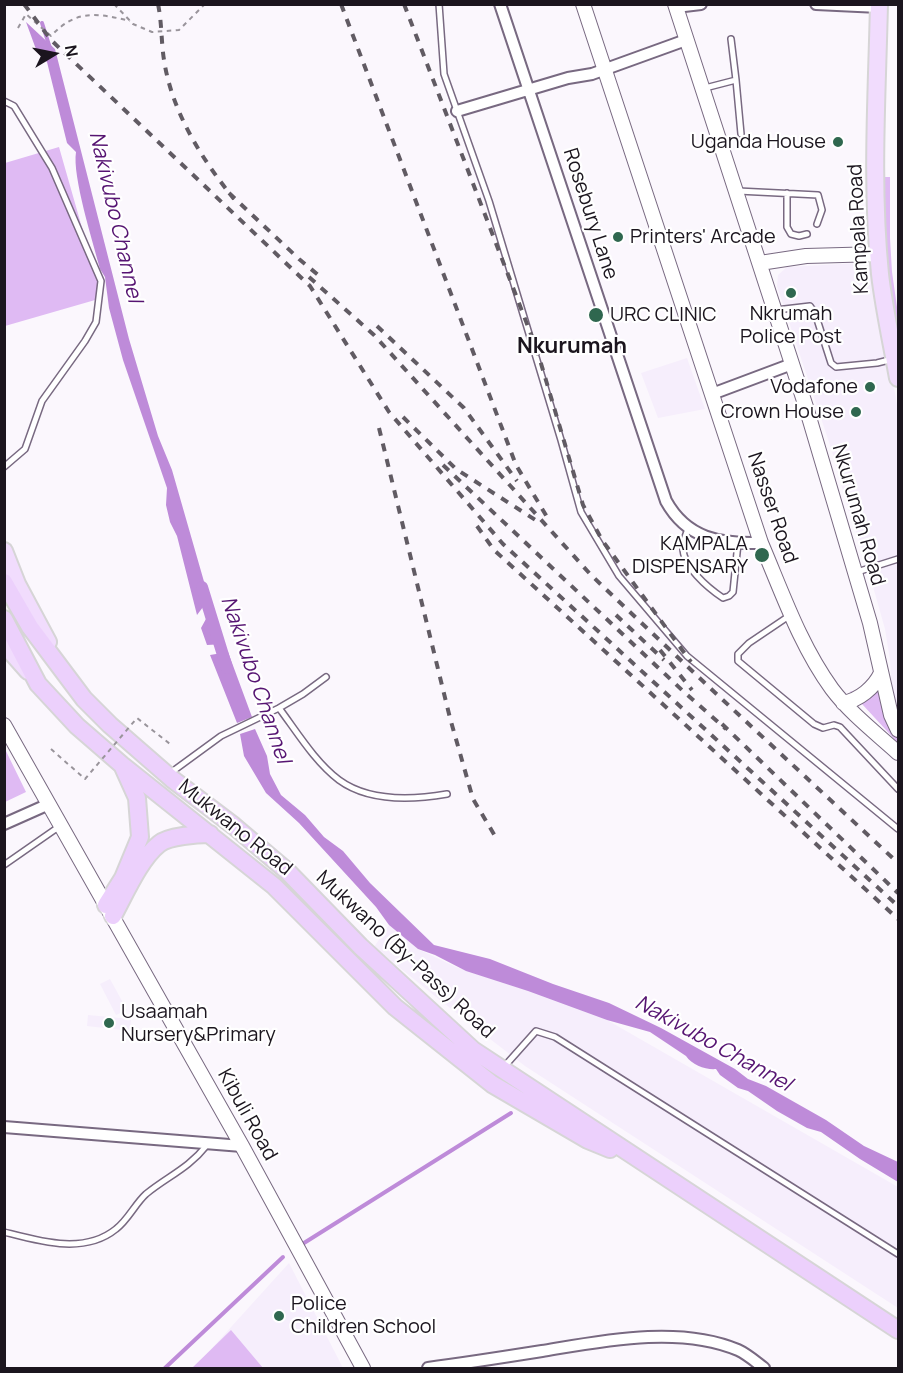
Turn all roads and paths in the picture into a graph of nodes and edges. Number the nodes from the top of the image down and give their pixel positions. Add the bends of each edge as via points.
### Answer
1 (114, 4) edge
2 (205, 4) edge
3 (437, 4) edge
4 (500, 4) edge
5 (583, 4) edge
6 (701, 4) edge
7 (816, 4) edge
8 (675, 6) edge
9 (879, 6) edge
10 (130, 21) junction
11 (18, 28) dead end
12 (731, 39) dead end
13 (686, 40) junction
14 (605, 68) junction
15 (736, 80) junction
16 (703, 88) junction
17 (529, 89) junction
18 (4, 101) edge
19 (457, 111) junction
20 (741, 134) dead end
21 (736, 191) junction
22 (787, 193) junction
23 (817, 224) dead end
24 (807, 234) dead end
25 (879, 254) junction
26 (760, 263) junction
27 (775, 310) junction
28 (895, 359) junction
29 (792, 364) junction
30 (898, 378) edge
31 (712, 394) junction
32 (4, 466) edge
33 (688, 529) junction
34 (738, 543) junction
35 (761, 543) junction
36 (4, 551) edge
37 (898, 559) edge
38 (855, 572) junction
39 (4, 582) edge
40 (791, 614) junction
41 (4, 619) edge
42 (4, 644) edge
43 (61, 668) junction
44 (881, 673) junction
45 (326, 677) dead end
46 (38, 684) junction
47 (843, 703) junction
48 (279, 708) junction
49 (4, 725) edge
50 (898, 730) edge
51 (170, 744) dead end
52 (51, 749) dead end
53 (898, 753) edge
54 (122, 765) junction
55 (167, 776) junction
56 (898, 789) edge
57 (447, 794) dead end
58 (49, 804) junction
59 (4, 824) edge
60 (62, 825) junction
61 (898, 829) edge
62 (210, 834) junction
63 (4, 865) edge
64 (110, 910) junction
65 (502, 1069) junction
66 (4, 1127) edge
67 (209, 1143) junction
68 (242, 1146) junction
69 (644, 1163) junction
70 (4, 1232) edge
71 (898, 1254) edge
72 (898, 1330) edge
73 (363, 1368) edge
74 (428, 1368) edge
75 (764, 1368) edge

1 - 10 path
2 - 10 path via 178,30 152,32
3 - 19 lane via 444,74
4 - 17 street, Rosebury Lane
5 - 14 street, Nasser Road
6 - 8 street
7 - 9 street
8 - 13 street, Nkurumah Road
9 - 25 main road, Kampala Road
10 - 11 path via 79,16 51,36 26,14
12 - 15 lane
13 - 14 street
13 - 16 street, Nkurumah Road
14 - 17 street
14 - 31 street, Nasser Road
15 - 16 lane
15 - 20 lane
16 - 21 street, Nkurumah Road
17 - 19 street
17 - 33 street, Rosebury Lane via 658,482 672,512
18 - 32 lane via 14,106 52,168 100,281 96,322 42,400 25,448
19 - 61 lane via 489,201 581,512 619,576 687,656
21 - 22 lane
21 - 26 street, Nkurumah Road
22 - 23 lane via 818,195 822,210
22 - 24 lane via 787,227 791,234
25 - 26 street via 806,256
25 - 28 main road, Kampala Road
26 - 27 street, Nkurumah Road
27 - 28 lane via 810,306 831,363 836,366
27 - 29 street, Nkurumah Road
28 - 30 main road, Kampala Road
29 - 31 street
29 - 38 street, Nkurumah Road
31 - 35 street, Nasser Road
33 - 34 street
33 - 34 lane via 684,556 723,598 733,592
34 - 35 street
35 - 40 street, Nasser Road
36 - 43 main road
37 - 38 lane
38 - 44 street, Nkurumah Road
39 - 43 highway, Mukwano (By-Pass) Road via 30,627
40 - 47 street, Nasser Road via 819,669
40 - 56 lane via 749,643 738,654 738,661 819,727 838,725
41 - 46 highway, Mukwano Road
42 - 46 main road
43 - 55 highway, Mukwano (By-Pass) Road via 84,699
44 - 47 street via 862,695
44 - 50 street, Nkurumah Road
45 - 48 lane
46 - 54 highway, Mukwano Road
47 - 53 street, Nasser Road
48 - 55 lane via 221,736
48 - 57 lane via 324,766 354,789 382,797
49 - 58 street, Kibuli Road
51 - 52 path, bridge via 137,718 85,779
54 - 62 highway, Mukwano Road
54 - 64 highway via 137,798 140,837
55 - 65 highway, Mukwano (By-Pass) Road via 287,871 360,946 473,1050
58 - 59 street
58 - 60 street, Kibuli Road
60 - 63 lane
60 - 64 street, Kibuli Road
62 - 64 highway via 160,842
62 - 69 highway, Mukwano Road via 274,886 395,1007 492,1084 588,1140
64 - 68 street, Kibuli Road
65 - 69 highway, Mukwano (By-Pass) Road
65 - 71 lane via 536,1031 555,1037
66 - 67 street
67 - 68 street
67 - 70 lane via 190,1164 147,1194 116,1229 100,1238 54,1244
68 - 73 street, Kibuli Road
69 - 72 highway, Mukwano (By-Pass) Road
74 - 75 street via 572,1346 675,1336 739,1350

